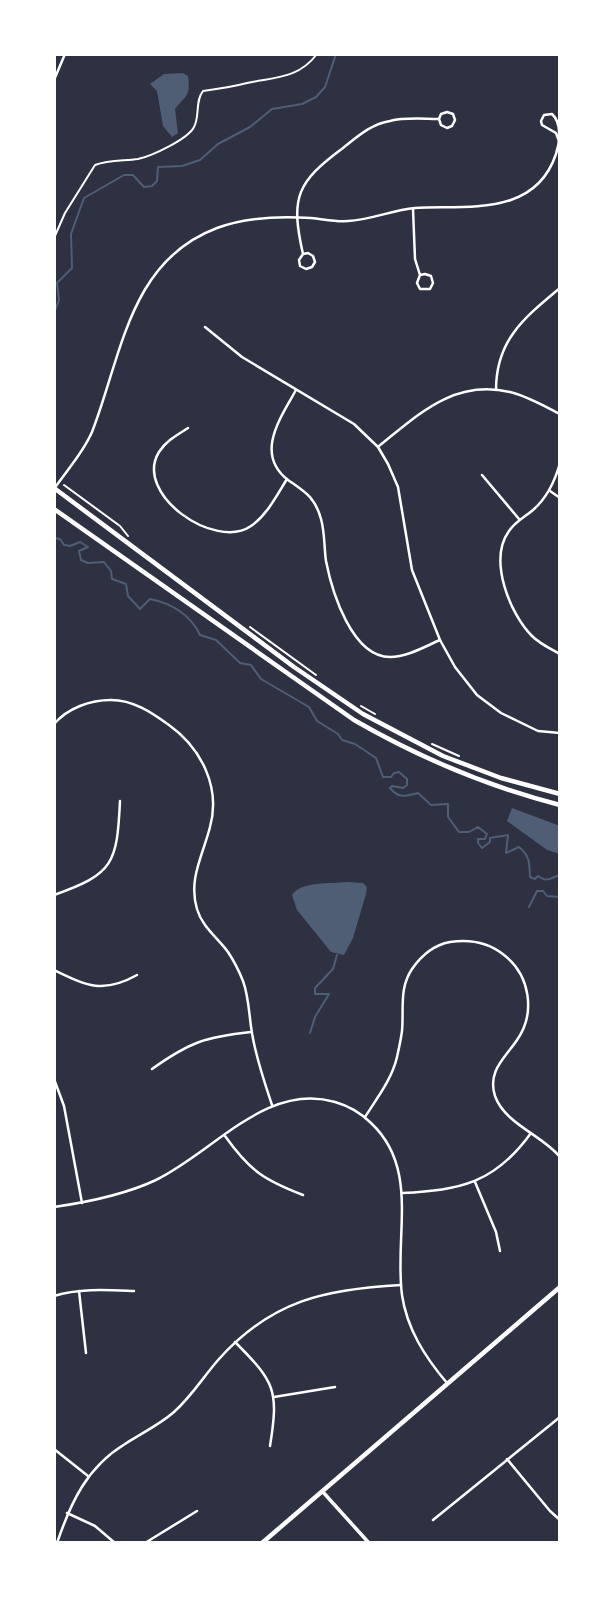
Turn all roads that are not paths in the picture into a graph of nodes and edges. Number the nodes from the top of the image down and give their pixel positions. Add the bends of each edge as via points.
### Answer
1 (65, 54) edge
2 (54, 80) edge
3 (439, 120) junction
4 (559, 141) edge
5 (413, 209) junction
6 (297, 218) junction
7 (303, 254) junction
8 (421, 275) junction
9 (560, 288) edge
10 (205, 327) dead end
11 (296, 390) junction
12 (496, 390) junction
13 (560, 414) edge
14 (188, 428) dead end
15 (378, 447) junction
16 (560, 463) edge
17 (482, 475) dead end
18 (287, 479) junction
19 (54, 489) edge
20 (550, 491) junction
21 (560, 499) edge
22 (54, 509) edge
23 (519, 519) junction
24 (440, 640) junction
25 (560, 654) edge
26 (54, 724) edge
27 (560, 733) edge
28 (560, 794) edge
29 (120, 801) dead end
30 (560, 805) edge
31 (54, 895) edge
32 (54, 970) edge
33 (136, 975) dead end
34 (251, 1032) junction
35 (152, 1069) dead end
36 (54, 1079) edge
37 (272, 1105) junction
38 (365, 1118) junction
39 (531, 1133) junction
40 (225, 1136) junction
41 (560, 1157) edge
42 (475, 1182) junction
43 (402, 1194) junction
44 (303, 1195) dead end
45 (82, 1203) junction
46 (54, 1207) edge
47 (500, 1251) dead end
48 (401, 1285) junction
49 (560, 1287) edge
50 (79, 1291) junction
51 (134, 1291) dead end
52 (54, 1296) edge
53 (235, 1342) junction
54 (86, 1353) dead end
55 (447, 1383) junction
56 (335, 1387) dead end
57 (274, 1397) junction
58 (560, 1417) edge
59 (270, 1446) dead end
60 (54, 1449) edge
61 (507, 1460) junction
62 (89, 1476) junction
63 (322, 1491) junction
64 (197, 1511) dead end
65 (67, 1513) junction
66 (433, 1520) dead end
67 (560, 1520) edge
68 (57, 1543) edge
69 (115, 1543) edge
70 (145, 1543) edge
71 (262, 1543) edge
72 (369, 1543) edge

1 - 2 street
3 - 3 street via 447,128 455,120 447,112
3 - 6 street via 391,120 367,130 308,176 299,194
4 - 4 street via 555,116 544,114 542,125 556,133
4 - 5 street via 543,178 511,201
5 - 6 street via 356,221
5 - 8 street via 415,259
6 - 7 street
6 - 19 street via 244,220 216,228 184,245 156,271 136,303 86,444
7 - 7 street via 300,266 312,267 313,256
8 - 8 street via 418,286 430,289 431,276
9 - 12 street via 512,333 499,360
10 - 11 street via 242,358
11 - 15 street via 354,424
11 - 18 street via 270,443 274,462
12 - 13 street
12 - 15 street via 467,391 440,400
14 - 18 street via 158,453 155,478 164,499 201,527 224,533 250,527
15 - 24 street via 398,487 412,570
16 - 20 street
17 - 23 street
18 - 24 street via 302,487 318,510 330,580 363,646 390,657
19 - 28 main road via 363,714 443,756
20 - 21 street
20 - 23 street
22 - 30 main road via 354,720 460,774
23 - 25 street via 500,550 500,571 530,634
24 - 27 street via 477,695 500,713 538,732
26 - 34 street via 84,704 117,700 135,704 176,730 202,759 211,781 213,812 196,869 194,895 199,915 228,952 244,984
29 - 31 street via 116,851 107,867 85,884
32 - 33 street via 101,987
34 - 35 street via 201,1040
34 - 37 street
36 - 45 street via 64,1106
37 - 38 street via 316,1098 341,1104
37 - 40 street
38 - 39 street via 397,1059 407,976 425,954 445,943 476,941 511,960 524,980 528,994 525,1024 493,1078 502,1109
38 - 43 street via 393,1150
39 - 41 street
39 - 42 street via 508,1162
40 - 44 street via 256,1173
40 - 45 street via 156,1180
42 - 43 street via 442,1191
42 - 47 street
43 - 48 street
45 - 46 street
48 - 53 street via 310,1297 274,1314
48 - 55 street via 415,1338
49 - 55 main road
50 - 51 street
50 - 52 street
50 - 54 street
53 - 57 street via 261,1368
53 - 62 street via 183,1404 110,1454
55 - 63 main road
56 - 57 street
57 - 59 street
58 - 61 street
60 - 62 street
61 - 66 street
61 - 67 street
62 - 65 street
63 - 71 main road
63 - 72 street
64 - 70 street
65 - 68 street
65 - 69 street via 95,1526

